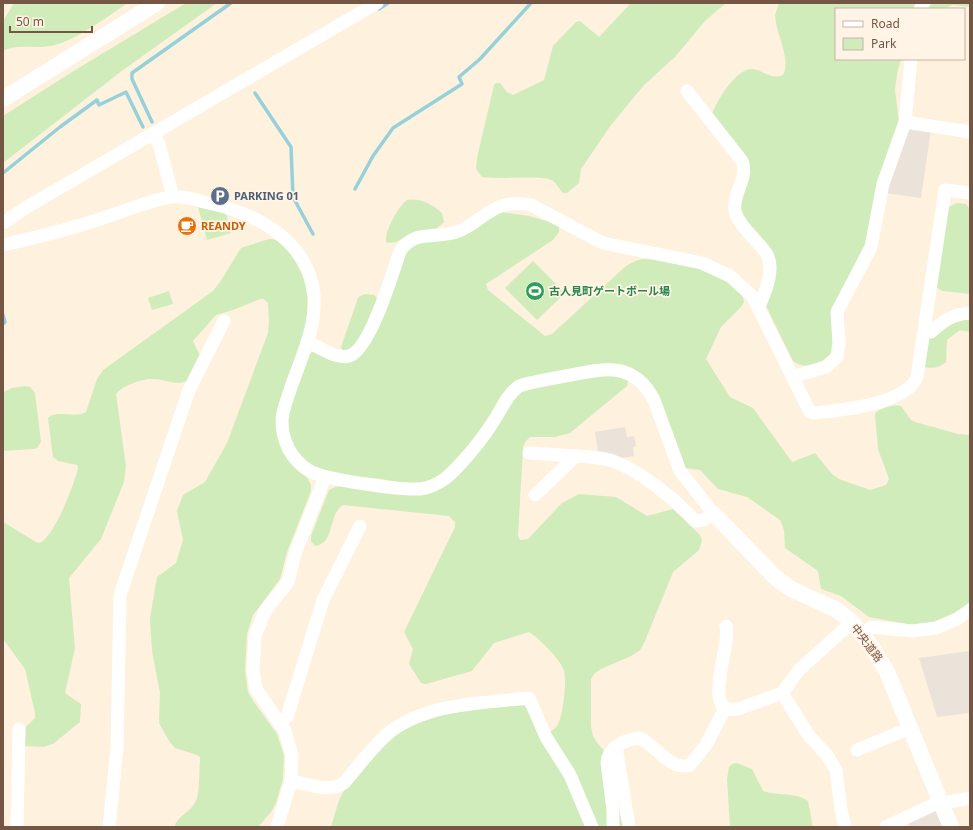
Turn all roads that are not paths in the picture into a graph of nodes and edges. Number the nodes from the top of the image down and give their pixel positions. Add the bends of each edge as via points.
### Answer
1 (157, 3) edge
2 (377, 3) edge
3 (911, 60) edge
4 (687, 91) dead end
5 (3, 99) edge
6 (905, 122) junction
7 (970, 132) edge
8 (152, 134) junction
9 (970, 193) edge
10 (173, 197) junction
11 (3, 223) edge
12 (3, 245) edge
13 (759, 307) junction
14 (970, 313) edge
15 (224, 321) dead end
16 (924, 331) junction
17 (307, 342) junction
18 (792, 377) junction
19 (529, 453) dead end
20 (576, 456) junction
21 (325, 477) junction
22 (535, 495) dead end
23 (714, 514) junction
24 (360, 526) dead end
25 (970, 610) edge
26 (726, 626) dead end
27 (856, 628) junction
28 (782, 693) junction
29 (725, 708) junction
30 (280, 722) junction
31 (910, 728) junction
32 (19, 729) dead end
33 (616, 747) junction
34 (857, 750) dead end
35 (291, 781) junction
36 (970, 798) edge
37 (942, 803) junction
38 (17, 827) edge
39 (109, 827) edge
40 (277, 827) edge
41 (592, 827) edge
42 (613, 827) edge
43 (629, 827) edge
44 (845, 827) edge
45 (886, 827) edge
46 (952, 827) edge

1 - 5 street
2 - 8 street
3 - 6 street
4 - 13 street via 744,167 735,212 742,225 766,253 770,264 767,285
6 - 7 street
6 - 18 street via 883,184 871,247 837,312 837,357 826,367
8 - 10 street via 159,144
8 - 11 street
9 - 16 street via 945,190
10 - 12 street via 45,236
10 - 17 street via 240,210 273,229 299,253 307,268 314,296 314,311
13 - 17 street via 754,297 742,285 716,268 603,243 531,205 511,203 492,210 458,231 437,236 419,236 405,244 400,251 376,319 362,346 356,352 350,356 342,356
13 - 18 street
14 - 16 street via 948,318 931,332
15 - 39 street via 189,390 120,595 117,748
16 - 18 street via 914,383 904,392 876,403 814,413 807,409
17 - 21 street via 285,405 283,435 288,449 297,461 309,471
19 - 20 street
20 - 22 street
20 - 23 street via 602,458 623,466 673,499 695,521
21 - 23 street via 406,488 421,489 434,485 446,477 476,444 492,425 509,393 519,386 609,368 631,374 648,390 680,471
21 - 30 street via 295,554 288,582 265,612 255,636 253,670 256,689
23 - 27 street, 中央道路 via 783,584 838,610
24 - 30 street via 324,600 287,718
25 - 27 street via 936,628 912,631
26 - 29 street via 727,644 718,693
27 - 28 street via 799,670
27 - 31 street, 中央道路 via 882,663
28 - 29 street via 738,710
28 - 44 street via 836,770
29 - 33 street via 709,739 690,765 682,766 669,761 651,743 639,738
30 - 35 street via 292,755
31 - 34 street
31 - 37 street, 中央道路
32 - 38 street
33 - 42 street via 607,756
33 - 43 street
35 - 40 street
35 - 41 street via 338,787 385,736 415,717 467,705 529,698 546,737 568,772
36 - 37 street
37 - 45 street
37 - 46 street, 中央道路

